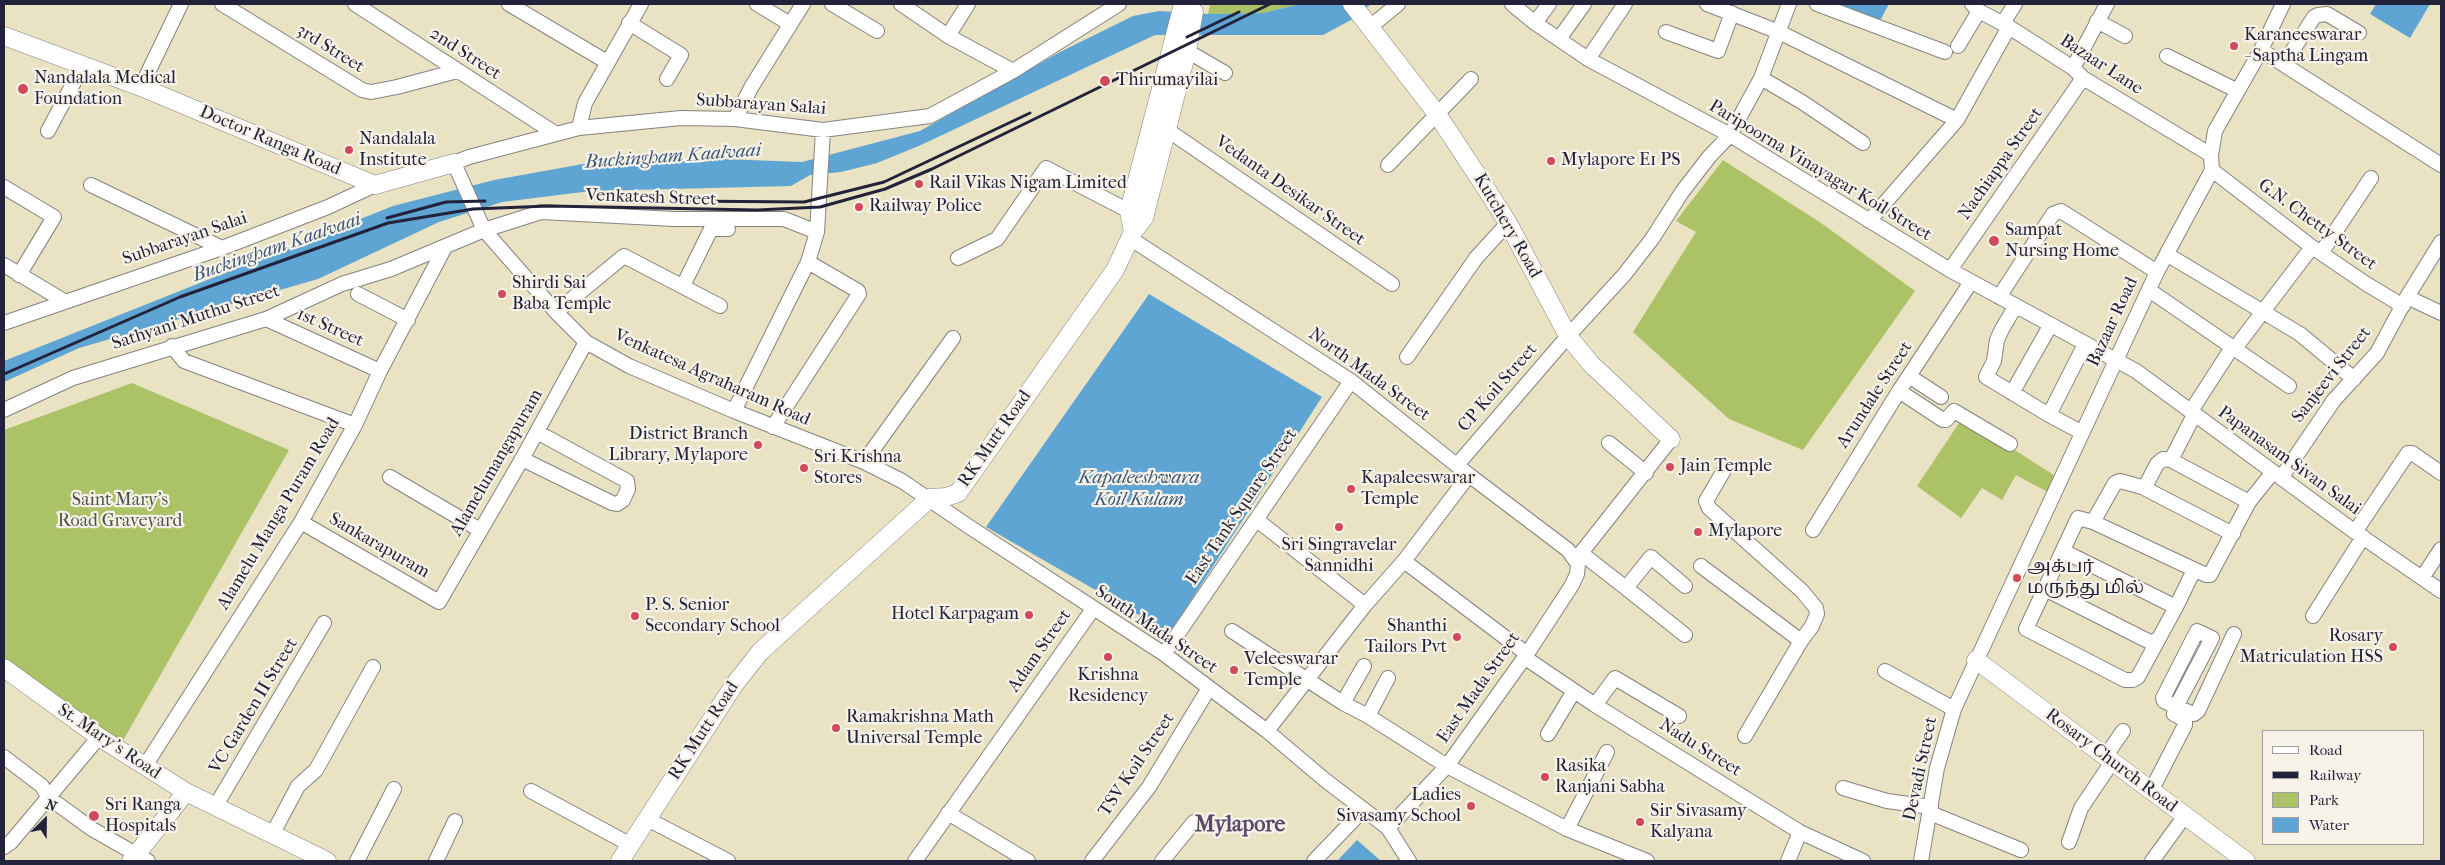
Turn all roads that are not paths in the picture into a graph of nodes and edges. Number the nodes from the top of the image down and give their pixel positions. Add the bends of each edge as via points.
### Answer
1 (181, 4) edge
2 (222, 4) edge
3 (355, 4) edge
4 (509, 4) edge
5 (641, 4) edge
6 (757, 4) edge
7 (803, 4) edge
8 (832, 4) edge
9 (902, 4) edge
10 (968, 4) edge
11 (1118, 4) edge
12 (1352, 4) edge
13 (1398, 4) edge
14 (1512, 4) edge
15 (1549, 4) edge
16 (1584, 4) edge
17 (1625, 4) edge
18 (1707, 4) edge
19 (1789, 4) edge
20 (1817, 4) edge
21 (2015, 4) edge
22 (2107, 4) edge
23 (2283, 4) edge
24 (1976, 7) edge
25 (1186, 9) edge
26 (1732, 13) junction
27 (1529, 14) edge
28 (2096, 21) junction
29 (629, 23) junction
30 (790, 24) junction
31 (1368, 24) junction
32 (2006, 25) junction
33 (877, 31) dead end
34 (1666, 32) dead end
35 (1779, 32) junction
36 (2358, 33) dead end
37 (4, 36) edge
38 (948, 36) junction
39 (2125, 36) dead end
40 (1559, 39) junction
41 (1187, 50) junction
42 (2261, 50) junction
43 (2168, 56) dead end
44 (1588, 58) junction
45 (607, 62) junction
46 (2284, 64) junction
47 (82, 67) junction
48 (457, 71) junction
49 (1013, 71) junction
50 (1225, 72) dead end
51 (2078, 73) junction
52 (1761, 78) junction
53 (667, 79) dead end
54 (1471, 79) dead end
55 (140, 87) junction
56 (2238, 92) junction
57 (1437, 114) junction
58 (735, 119) junction
59 (1956, 120) junction
60 (579, 128) junction
61 (1166, 129) junction
62 (48, 131) dead end
63 (556, 134) junction
64 (1730, 135) junction
65 (822, 136) junction
66 (1862, 143) dead end
67 (2211, 155) junction
68 (2440, 159) edge
69 (454, 163) junction
70 (1388, 165) dead end
71 (2212, 170) junction
72 (2371, 178) dead end
73 (91, 185) dead end
74 (375, 185) junction
75 (4, 187) edge
76 (1129, 210) junction
77 (1869, 221) junction
78 (1508, 222) junction
79 (817, 228) junction
80 (756, 229) dead end
81 (484, 230) junction
82 (1132, 235) junction
83 (2441, 242) edge
84 (445, 247) junction
85 (222, 248) junction
86 (2316, 250) junction
87 (2168, 255) junction
88 (958, 258) dead end
89 (808, 262) junction
90 (4, 266) edge
91 (1950, 270) junction
92 (2157, 272) junction
93 (19, 274) junction
94 (1971, 282) junction
95 (1392, 284) dead end
96 (683, 286) junction
97 (2149, 290) junction
98 (358, 294) dead end
99 (1999, 297) junction
100 (64, 301) junction
101 (2405, 301) junction
102 (720, 306) dead end
103 (2015, 306) junction
104 (556, 312) junction
105 (2263, 312) junction
106 (2441, 313) edge
107 (266, 319) junction
108 (408, 320) junction
109 (4, 323) edge
110 (2050, 326) junction
111 (1568, 336) junction
112 (953, 338) dead end
113 (586, 342) junction
114 (2085, 344) junction
115 (172, 346) junction
116 (2234, 346) junction
117 (1407, 357) dead end
118 (2116, 360) junction
119 (380, 371) junction
120 (1909, 376) junction
121 (2354, 378) junction
122 (1351, 380) junction
123 (2290, 386) dead end
124 (1899, 391) junction
125 (2012, 393) junction
126 (1941, 397) dead end
127 (4, 410) edge
128 (734, 411) junction
129 (2192, 413) junction
130 (2049, 416) junction
131 (355, 425) junction
132 (773, 427) junction
133 (537, 432) junction
134 (2082, 432) junction
135 (1671, 439) joint
136 (1609, 443) dead end
137 (2010, 444) dead end
138 (522, 459) junction
139 (2171, 460) junction
140 (864, 462) junction
141 (1457, 465) junction
142 (1723, 472) dead end
143 (1646, 473) junction
144 (2441, 473) edge
145 (1469, 475) junction
146 (2277, 475) junction
147 (390, 477) dead end
148 (2142, 487) junction
149 (930, 498) junction
150 (2249, 502) junction
151 (1257, 520) junction
152 (301, 522) junction
153 (2093, 522) junction
154 (968, 526) joint
155 (480, 530) junction
156 (1813, 530) dead end
157 (2233, 534) junction
158 (2359, 534) junction
159 (2441, 549) edge
160 (2063, 551) junction
161 (1578, 555) junction
162 (1404, 561) junction
163 (1701, 566) dead end
164 (2194, 570) junction
165 (2422, 578) junction
166 (1685, 586) dead end
167 (1626, 588) junction
168 (2045, 589) junction
169 (2441, 591) edge
170 (439, 602) joint
171 (1365, 605) junction
172 (2176, 606) junction
173 (1093, 609) junction
174 (2313, 616) dead end
175 (324, 624) dead end
176 (1232, 631) dead end
177 (2234, 634) dead end
178 (1685, 635) dead end
179 (2158, 640) junction
180 (1801, 641) junction
181 (1164, 654) junction
182 (1526, 656) junction
183 (1976, 660) junction
184 (1364, 666) dead end
185 (373, 667) dead end
186 (4, 668) edge
187 (1885, 671) dead end
188 (1388, 678) dead end
189 (1308, 680) junction
190 (1209, 688) junction
191 (1574, 691) junction
192 (1343, 703) junction
193 (1596, 705) junction
194 (2176, 707) junction
195 (1954, 709) junction
196 (1368, 716) junction
197 (1679, 716) dead end
198 (1267, 731) junction
199 (2123, 731) dead end
200 (1548, 734) dead end
201 (1744, 736) dead end
202 (99, 737) junction
203 (1607, 752) dead end
204 (4, 757) edge
205 (2109, 759) junction
206 (145, 766) junction
207 (1447, 766) junction
208 (1842, 788) dead end
209 (394, 789) dead end
210 (531, 791) dead end
211 (2150, 791) junction
212 (186, 792) junction
213 (48, 797) junction
214 (216, 807) junction
215 (1363, 810) junction
216 (1931, 810) junction
217 (948, 813) junction
218 (2184, 817) junction
219 (455, 821) dead end
220 (1194, 822) dead end
221 (655, 823) dead end
222 (1388, 828) junction
223 (1567, 829) junction
224 (1800, 832) junction
225 (272, 835) junction
226 (6, 842) edge
227 (2069, 842) dead end
228 (631, 845) junction
229 (2021, 850) dead end
230 (138, 859) edge
231 (1854, 860) edge
232 (327, 861) edge
233 (356, 861) edge
234 (436, 861) edge
235 (620, 861) edge
236 (728, 861) edge
237 (915, 861) edge
238 (1028, 861) edge
239 (1092, 861) edge
240 (1162, 861) edge
241 (1314, 861) edge
242 (1409, 861) edge
243 (1647, 861) edge
244 (1788, 861) edge
245 (1921, 861) edge
246 (2152, 861) edge
247 (2246, 861) edge

1 - 55 street
2 - 48 street, 3rd Street via 362,90 371,92 397,87
3 - 48 street, 2nd Street
4 - 45 street
5 - 29 street
6 - 30 street
7 - 30 street
8 - 33 street
9 - 38 street
10 - 38 street
11 - 49 street, Subbarayan Salai
12 - 31 main road, Kutchery Road
13 - 31 street
14 - 27 street, Paripoorna Vinayagar Koil Street
15 - 27 street
16 - 40 street
17 - 44 street
18 - 26 street
19 - 35 street, CP Koil Street
20 - 24 street via 1951,49
21 - 32 street
22 - 28 street, Nachiappa Street
23 - 42 street
24 - 32 street, Bazaar Lane
25 - 41 main road
25 - 76 main road via 1169,59
26 - 34 street via 1718,51
26 - 35 street
27 - 40 street, Paripoorna Vinayagar Koil Street
28 - 39 street
28 - 51 street, Nachiappa Street
29 - 45 street
29 - 53 street via 681,55
30 - 58 street
31 - 57 main road, Kutchery Road
32 - 51 street, Bazaar Lane
32 - 59 street
35 - 52 street, CP Koil Street
35 - 59 street
36 - 46 street via 2327,14 2318,15
37 - 47 main road, Doctor Ranga Road
38 - 49 street
40 - 44 street, Paripoorna Vinayagar Koil Street
41 - 50 street
41 - 61 main road, RK Mutt Road
42 - 46 street
42 - 56 street
43 - 56 street
44 - 64 street, Paripoorna Vinayagar Koil Street
45 - 60 street via 585,103
46 - 68 street
47 - 55 main road, Doctor Ranga Road
47 - 62 street
48 - 63 street, 2nd Street
49 - 65 street, Subbarayan Salai via 930,116
51 - 67 street, Bazaar Lane
51 - 91 street, Nachiappa Street
52 - 64 street, CP Koil Street
52 - 66 street
54 - 57 street
55 - 74 main road, Doctor Ranga Road
56 - 67 street via 2215,131
57 - 70 street
57 - 78 main road, Kutchery Road
58 - 60 street, Subbarayan Salai via 681,118
58 - 65 street, Subbarayan Salai
59 - 77 street
60 - 63 street, Subbarayan Salai
61 - 82 main road, RK Mutt Road via 1144,218
61 - 95 street, Vedanta Desikar Street
63 - 69 street, Subbarayan Salai
64 - 77 street, Paripoorna Vinayagar Koil Street
64 - 111 street, CP Koil Street via 1687,185 1624,275
65 - 79 street
67 - 71 street
69 - 74 main road
69 - 81 street, Venkatesa Agraharam Road
71 - 86 street, G.N. Chetty Street
71 - 87 street, Bazaar Road
72 - 86 street
73 - 85 street
74 - 85 street, Subbarayan Salai
75 - 93 street via 54,219
76 - 82 main road
76 - 88 street via 1046,168 997,239
77 - 91 street, Paripoorna Vinayagar Koil Street
78 - 111 main road, Kutchery Road
78 - 117 street via 1476,258
79 - 81 street, Venkatesh Street via 784,219 674,219 541,212
79 - 89 street
80 - 96 street via 710,229
81 - 84 street, Sathyani Muthu Street
81 - 104 street, Venkatesa Agraharam Road
82 - 122 street, North Mada Street
82 - 149 main road, RK Mutt Road via 1115,270 958,493
83 - 101 street, Sanjeevi Street
84 - 107 street, Sathyani Muthu Street via 392,269 342,284
84 - 108 street, Alamelu Manga Puram Road
85 - 100 street, Subbarayan Salai
86 - 101 street, G.N. Chetty Street via 2364,283
86 - 105 street
87 - 92 street, Bazaar Road
87 - 105 street
89 - 128 street
89 - 132 street via 858,290 859,294
90 - 93 street
91 - 94 street, Paripoorna Vinayagar Koil Street
92 - 97 street, Bazaar Road
92 - 99 street via 2061,211 2052,214
93 - 100 street
94 - 99 street, Paripoorna Vinayagar Koil Street
94 - 120 street, Arundale Street
96 - 102 street
96 - 104 street via 624,256
97 - 116 street
97 - 118 street, Bazaar Road
98 - 108 street
99 - 103 street, Paripoorna Vinayagar Koil Street
100 - 109 street, Subbarayan Salai
101 - 106 street, G.N. Chetty Street
101 - 121 street, Sanjeevi Street via 2376,353
103 - 110 street, Paripoorna Vinayagar Koil Street
103 - 125 street via 1997,340 1994,361 1986,377
104 - 113 street, Venkatesa Agraharam Road
105 - 116 street
105 - 121 street via 2300,334
107 - 115 street, Sathyani Muthu Street
107 - 119 street, 1st Street
108 - 119 street, Alamelu Manga Puram Road
110 - 114 street, Paripoorna Vinayagar Koil Street
110 - 125 street
111 - 135 main road, Kutchery Road via 1591,364
111 - 141 street, CP Koil Street
112 - 140 street
113 - 128 street, Venkatesa Agraharam Road via 629,366
113 - 133 street, Alamelumangapuram
114 - 118 street, Paripoorna Vinayagar Koil Street
114 - 130 street
115 - 127 street, Sathyani Muthu Street via 73,378
115 - 131 street via 184,362
116 - 123 street
116 - 129 street
118 - 129 street, Papanasam Sivan Salai
118 - 134 street, Bazaar Road
119 - 131 street, Alamelu Manga Puram Road
120 - 124 street, Arundale Street
120 - 126 street
121 - 146 street, Sanjeevi Street
122 - 141 street, North Mada Street
122 - 151 street, East Tank Square Street
124 - 137 street via 1943,420 1954,410
124 - 156 street, Arundale Street
125 - 130 street
128 - 132 street, Venkatesa Agraharam Road
129 - 139 street
129 - 146 street, Papanasam Sivan Salai
130 - 134 street
131 - 152 street, Alamelu Manga Puram Road
132 - 140 street, Venkatesa Agraharam Road
133 - 138 street, Alamelumangapuram
133 - 138 street via 627,481 628,489 623,500 612,503
134 - 183 street, Bazaar Road
135 - 143 street
136 - 143 street
138 - 155 street, Alamelumangapuram
139 - 148 street via 2164,459 2157,464
139 - 150 street
140 - 149 street, Venkatesa Agraharam Road
141 - 145 street, North Mada Street
142 - 180 street via 1706,501 1709,508 1812,601 1817,614
143 - 161 street
144 - 158 street via 2408,453
145 - 161 street, North Mada Street
145 - 162 street
146 - 150 street, Sanjeevi Street
146 - 158 street, Papanasam Sivan Salai
147 - 155 street
148 - 153 street via 2120,481 2115,483
148 - 157 street
149 - 154 street, Venkatesa Agraharam Road
149 - 228 main road, RK Mutt Road via 760,652 730,691
150 - 157 street, Sanjeevi Street
151 - 171 street
151 - 181 street, East Tank Square Street
152 - 170 street, Sankarapuram
152 - 206 street, Alamelu Manga Puram Road
153 - 160 street via 2078,518
153 - 164 street
154 - 173 street, South Mada Street
155 - 170 street, Alamelumangapuram
157 - 164 street, Sanjeevi Street via 2210,575
158 - 165 street, Papanasam Sivan Salai
158 - 174 street
159 - 165 street
160 - 168 street
160 - 172 street
161 - 167 street, North Mada Street
161 - 182 street, East Mada Street via 1577,574
162 - 171 street
162 - 182 street, Nadu Street
163 - 180 street
164 - 172 street
165 - 169 street, Papanasam Sivan Salai
166 - 167 street via 1651,557
167 - 178 street, North Mada Street
168 - 179 street via 2150,642
168 - 179 street via 2026,626 2027,630 2125,680 2138,676
171 - 189 street
172 - 179 street
173 - 181 street, South Mada Street
173 - 217 street, Adam Street
175 - 214 street, VC Garden II Street
176 - 189 street
177 - 194 street via 2196,714
180 - 201 street
181 - 190 street, South Mada Street
182 - 191 street, Nadu Street
182 - 207 street, East Mada Street
183 - 195 street, Devadi Street
183 - 205 main road, Rosary Church Road
184 - 192 street
185 - 225 street via 316,770 298,786
186 - 202 main road, St. Mary's Road
187 - 195 street
188 - 196 street
189 - 192 street
189 - 198 street
190 - 198 street, South Mada Street
190 - 239 street, TSV Koil Street via 1149,787
191 - 193 street, Nadu Street
191 - 200 street
192 - 196 street
193 - 197 street via 1613,679 1618,679
193 - 224 street, Nadu Street
194 - 194 street via 2212,638 2198,631 2163,698
194 - 211 street via 2174,714 2185,720 2185,724
195 - 216 street, Devadi Street via 1937,768
196 - 207 street
198 - 215 street, South Mada Street
199 - 205 street
202 - 206 main road, St. Mary's Road
202 - 213 street
203 - 223 street
204 - 213 street via 42,786
205 - 211 main road, Rosary Church Road
205 - 227 street via 2081,808
206 - 212 main road, St. Mary's Road
207 - 222 street, East Mada Street
207 - 223 street
208 - 216 street
209 - 233 street
210 - 228 street
211 - 218 main road, Rosary Church Road
212 - 214 main road, St. Mary's Road
212 - 230 main road
213 - 226 street
213 - 230 street
214 - 225 main road, St. Mary's Road
215 - 222 street, South Mada Street
215 - 241 street
216 - 229 street
216 - 245 street, Devadi Street
217 - 237 street, Adam Street
217 - 238 street
218 - 246 street
218 - 247 main road, Rosary Church Road
219 - 234 street
220 - 240 street
221 - 236 street
222 - 242 street
223 - 243 street
224 - 231 street, Nadu Street
224 - 244 street
225 - 232 main road, St. Mary's Road
228 - 235 main road, RK Mutt Road

